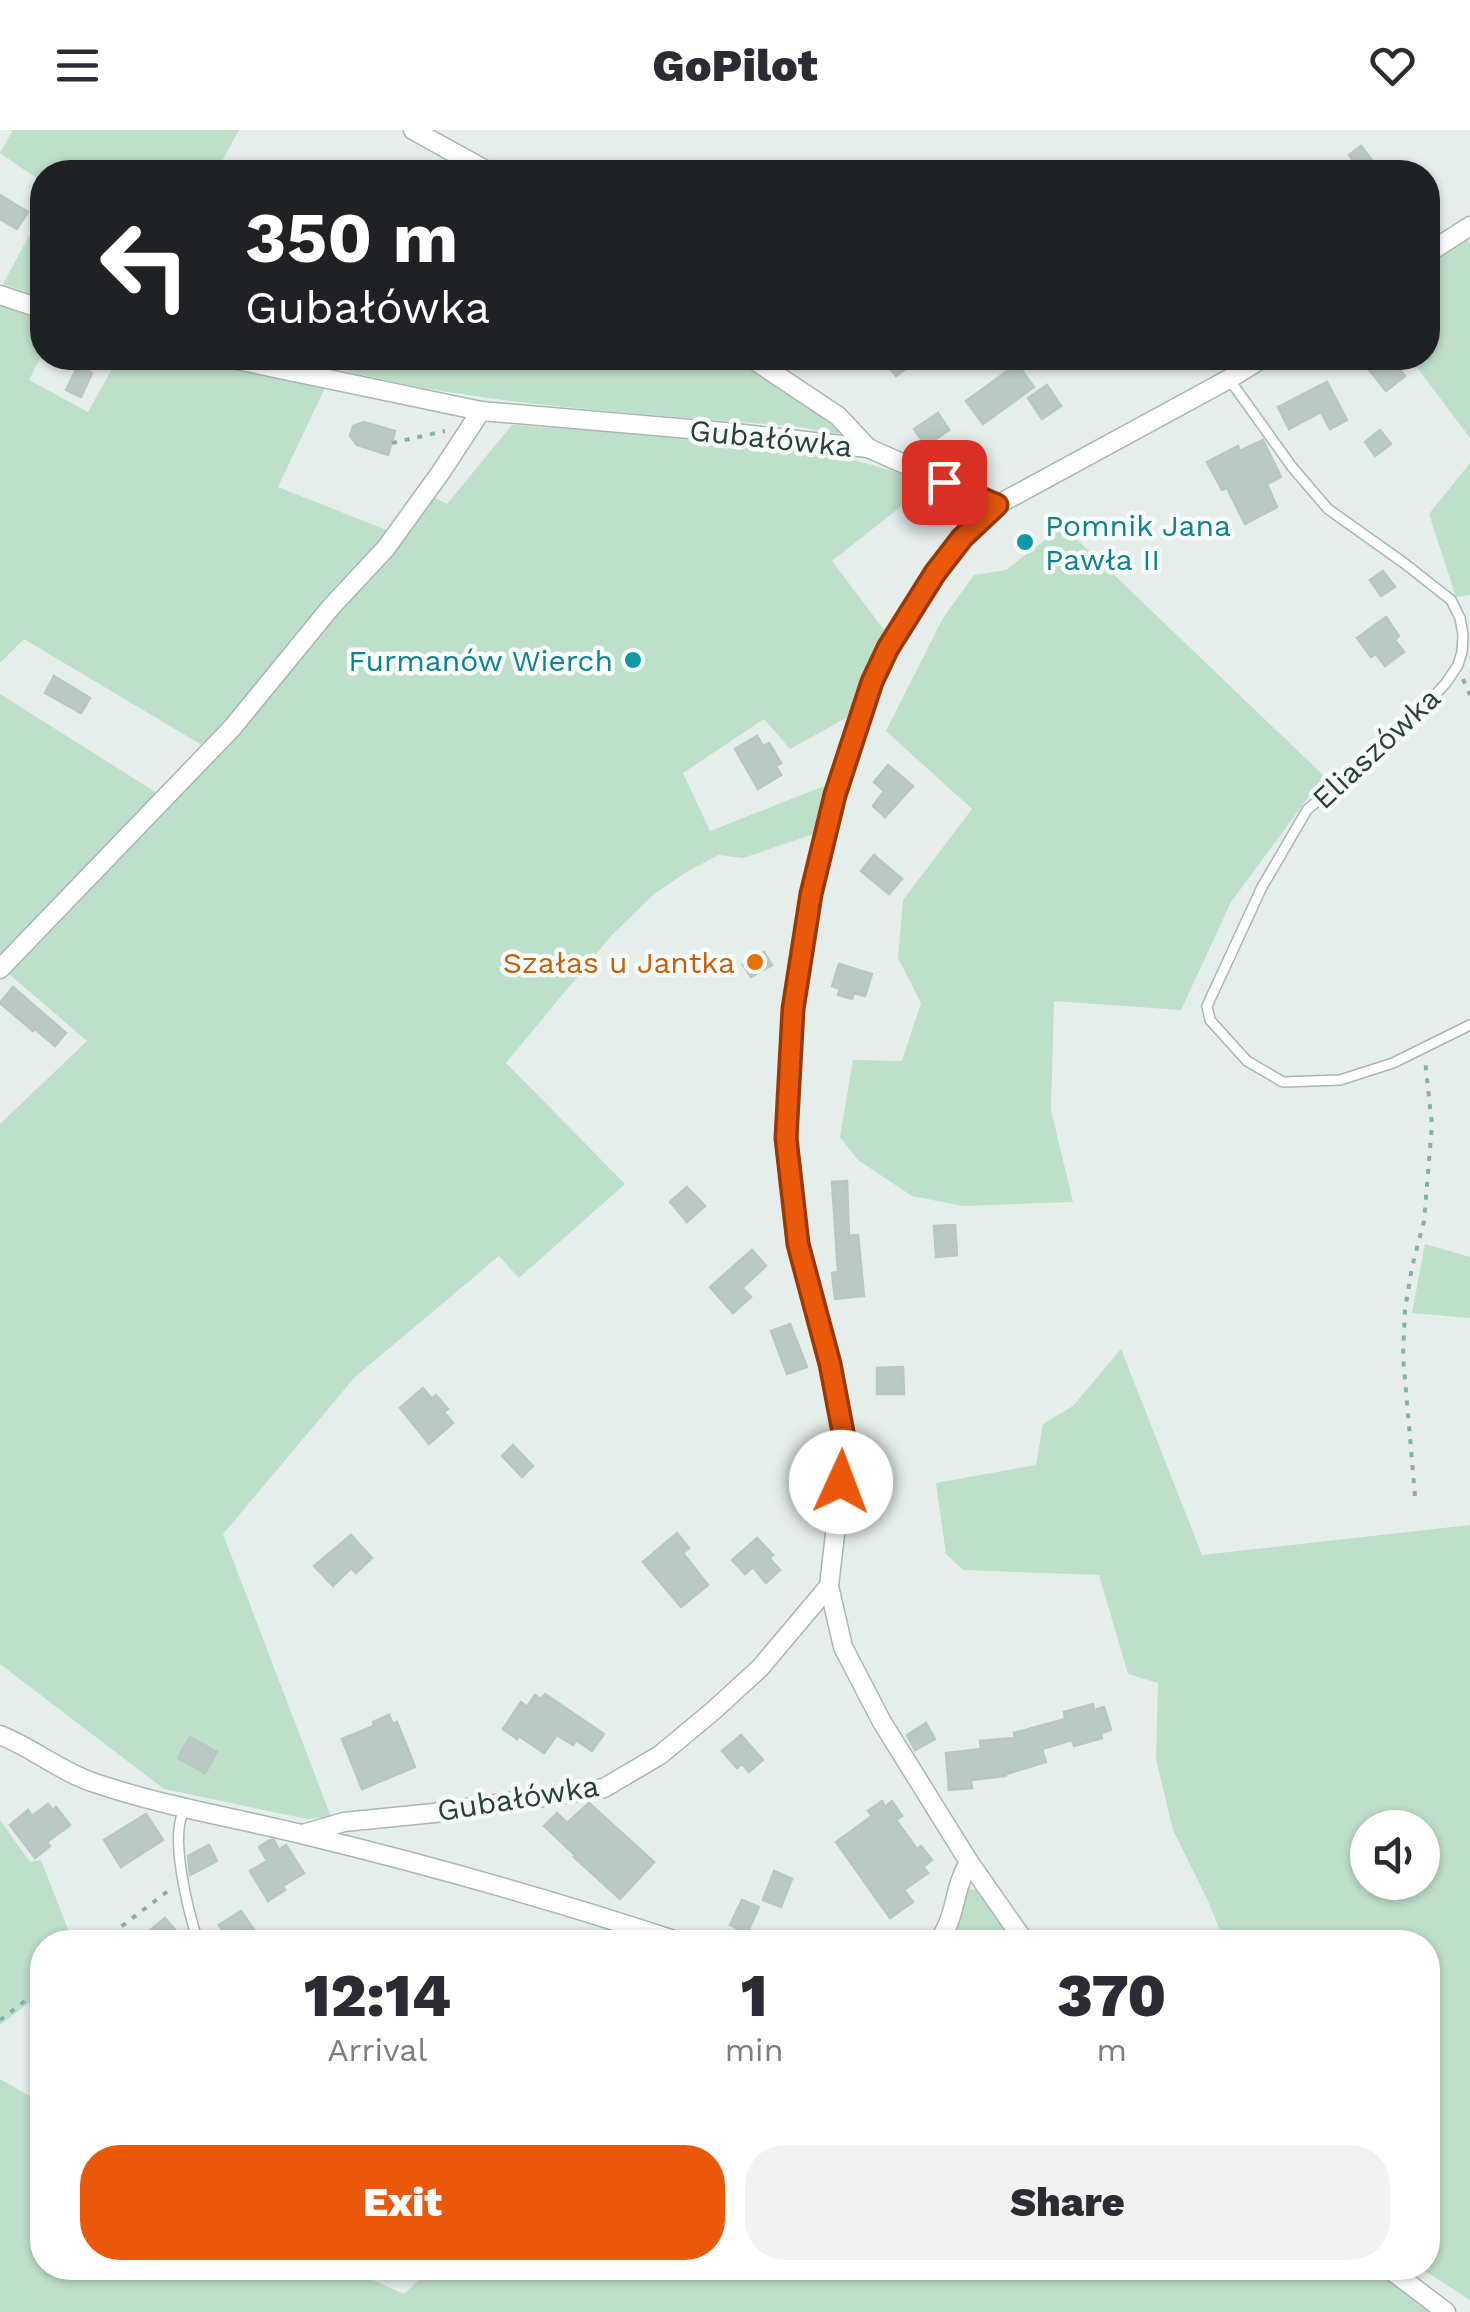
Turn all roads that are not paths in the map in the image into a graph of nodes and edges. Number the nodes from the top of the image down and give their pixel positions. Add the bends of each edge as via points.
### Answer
1 (412, 130) edge
2 (467, 160) edge
3 (1470, 226) edge
4 (1440, 245) edge
5 (0, 295) edge
6 (30, 305) edge
7 (285, 370) edge
8 (769, 370) edge
9 (1244, 370) edge
10 (1229, 379) junction
11 (481, 411) junction
12 (868, 448) junction
13 (997, 505) junction
14 (0, 969) edge
15 (1470, 1026) edge
16 (828, 1586) junction
17 (0, 1735) edge
18 (184, 1809) junction
19 (302, 1834) junction
20 (969, 1862) junction
21 (194, 1930) edge
22 (641, 1930) edge
23 (946, 1930) edge
24 (1016, 1930) edge
25 (1404, 2280) edge
26 (1446, 2312) edge

1 - 2 street
3 - 4 street
5 - 6 street
7 - 11 street, Gubałówka
8 - 12 street via 838,416
9 - 10 street
10 - 13 street
10 - 15 lane, Eliaszówka via 1328,509 1451,600 1463,636 1458,666 1446,683 1307,810 1223,972 1208,1006 1210,1020 1247,1061 1283,1082 1340,1080
11 - 12 street, Gubałówka
11 - 14 street via 386,548 232,728
12 - 13 street, Gubałówka
13 - 16 street via 935,573 872,682 811,894 793,1009 786,1138 798,1244 846,1448
16 - 19 street, Gubałówka via 760,1668 713,1711 660,1755 604,1788 344,1822
16 - 20 street via 843,1647
17 - 18 street, Gubałówka via 91,1782
18 - 19 street, Gubałówka
18 - 21 lane via 176,1840
19 - 22 street, Gubałówka
20 - 23 street
20 - 24 street
25 - 26 street

